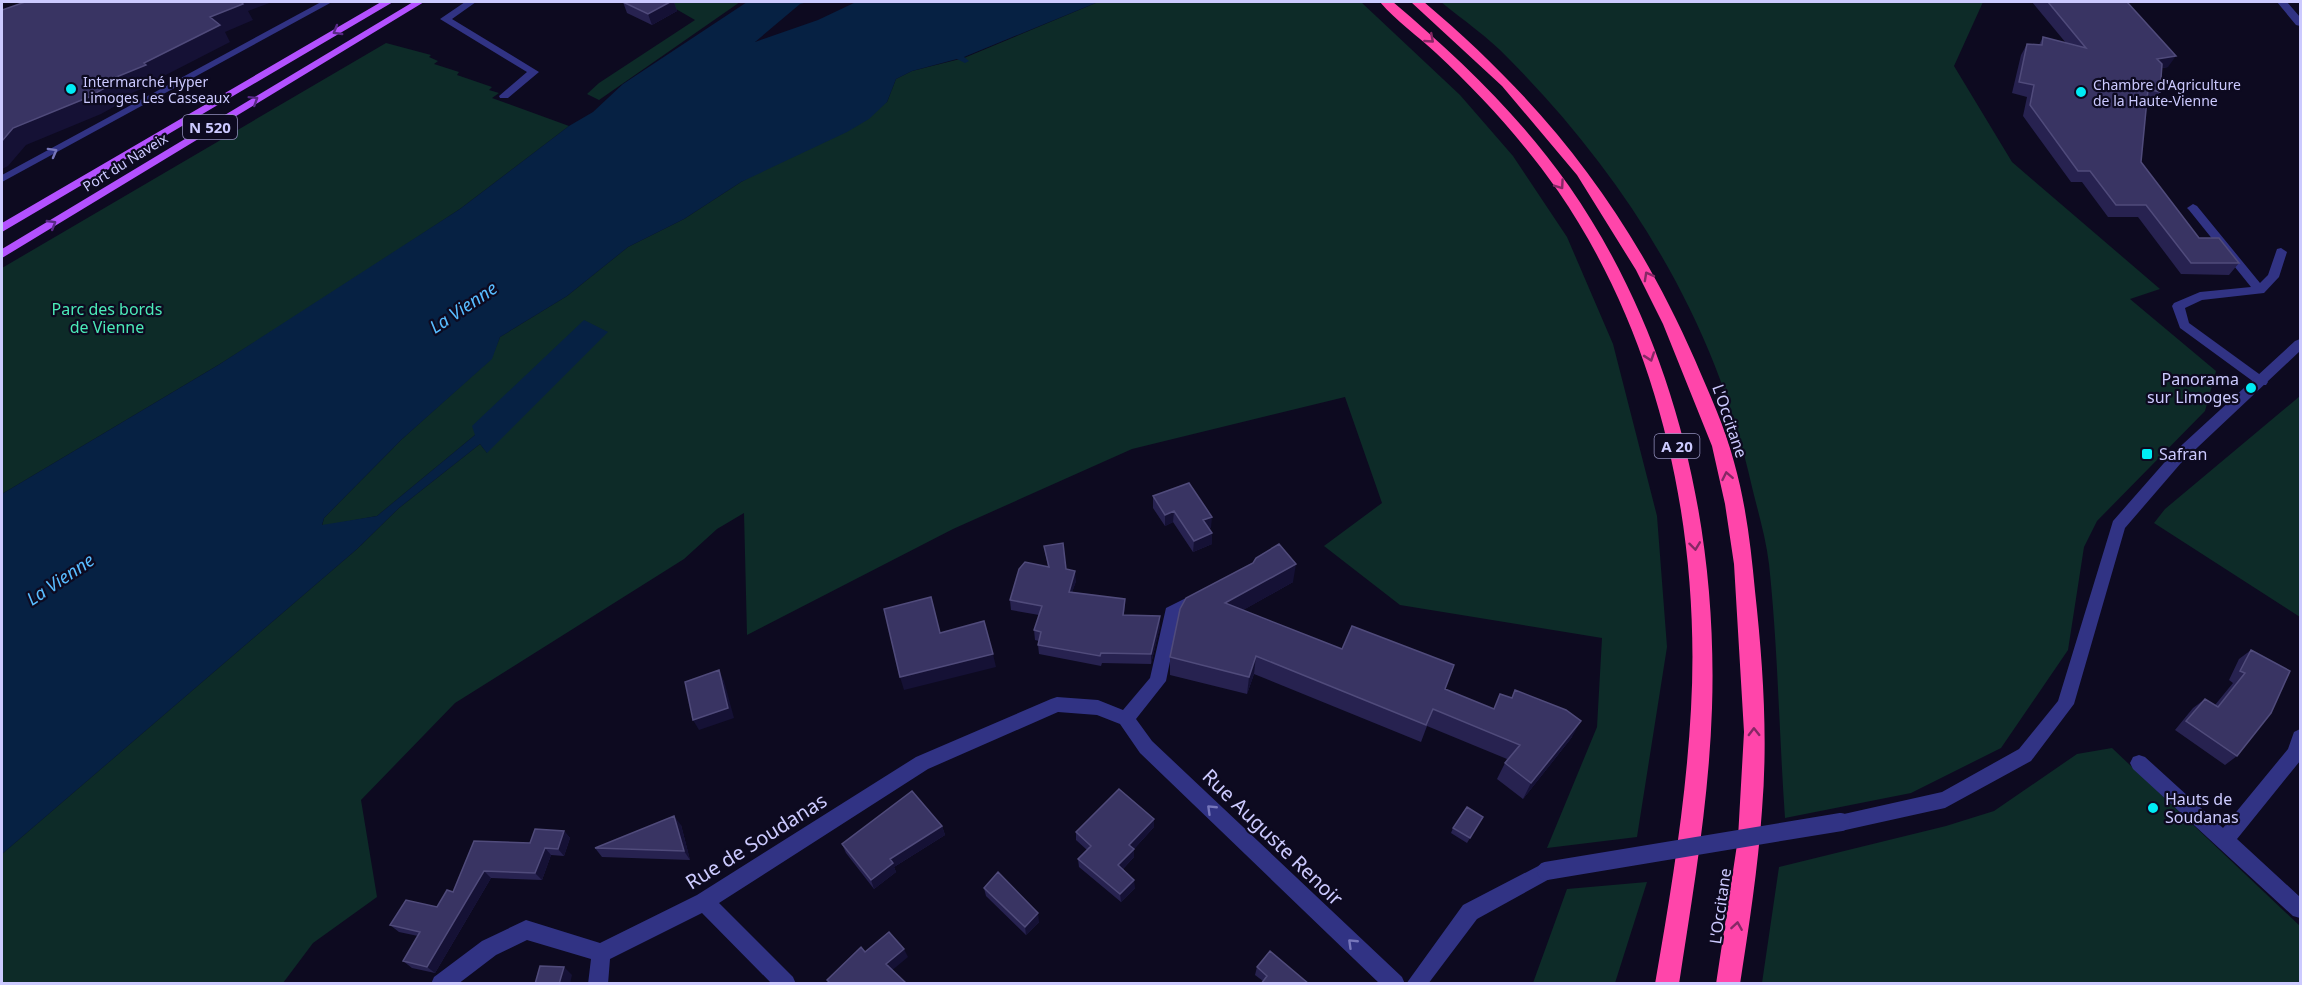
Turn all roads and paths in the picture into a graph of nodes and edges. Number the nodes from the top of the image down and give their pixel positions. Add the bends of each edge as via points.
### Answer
1 (327, 2) edge
2 (388, 2) edge
3 (418, 2) edge
4 (471, 2) edge
5 (1386, 2) edge
6 (1417, 2) edge
7 (2282, 2) edge
8 (2301, 23) edge
9 (504, 96) dead end
10 (2, 179) edge
11 (2193, 208) dead end
12 (2, 228) edge
13 (2281, 252) dead end
14 (2, 254) edge
15 (2260, 290) junction
16 (2301, 344) edge
17 (2262, 382) junction
18 (1213, 591) edge
19 (1126, 719) junction
20 (2301, 737) edge
21 (2139, 763) dead end
22 (2224, 841) junction
23 (704, 902) junction
24 (2301, 909) edge
25 (601, 954) junction
26 (441, 984) edge
27 (598, 984) edge
28 (786, 984) edge
29 (1395, 984) edge
30 (1416, 984) edge
31 (1667, 984) edge
32 (1728, 984) edge

10 -> 1 lane
2 -> 12 main road, Port du Naveix / N 520
14 -> 3 main road, Port du Naveix / N 520
4 - 9 lane via 445,19 534,72
5 -> 31 highway, A 20 via 1436,44 1495,104 1582,217 1629,303 1667,406 1683,465 1695,546 1702,669 1697,777
32 -> 6 highway, L'Occitane / A 20 via 1743,890 1754,753 1752,668 1742,551 1722,447 1653,285 1574,158 1498,74
7 - 8 street
11 - 15 lane
13 - 15 lane via 2273,277
15 - 17 lane via 2200,296 2178,306 2184,325
16 - 17 street
17 - 30 street, bridge via 2176,459 2118,525 2065,704 2025,755 1945,800 1841,822 1546,871 1470,912
18 - 19 street via 1172,613 1158,681
19 - 23 street, Rue de Soudanas via 1098,708 1057,704 922,763
29 -> 19 street, Rue Auguste Renoir via 1146,747
20 - 22 street via 2296,753
21 - 22 street
22 - 24 street
23 - 25 street, Rue de Soudanas
23 - 28 street
25 - 26 street via 526,930 489,948
25 - 27 street

